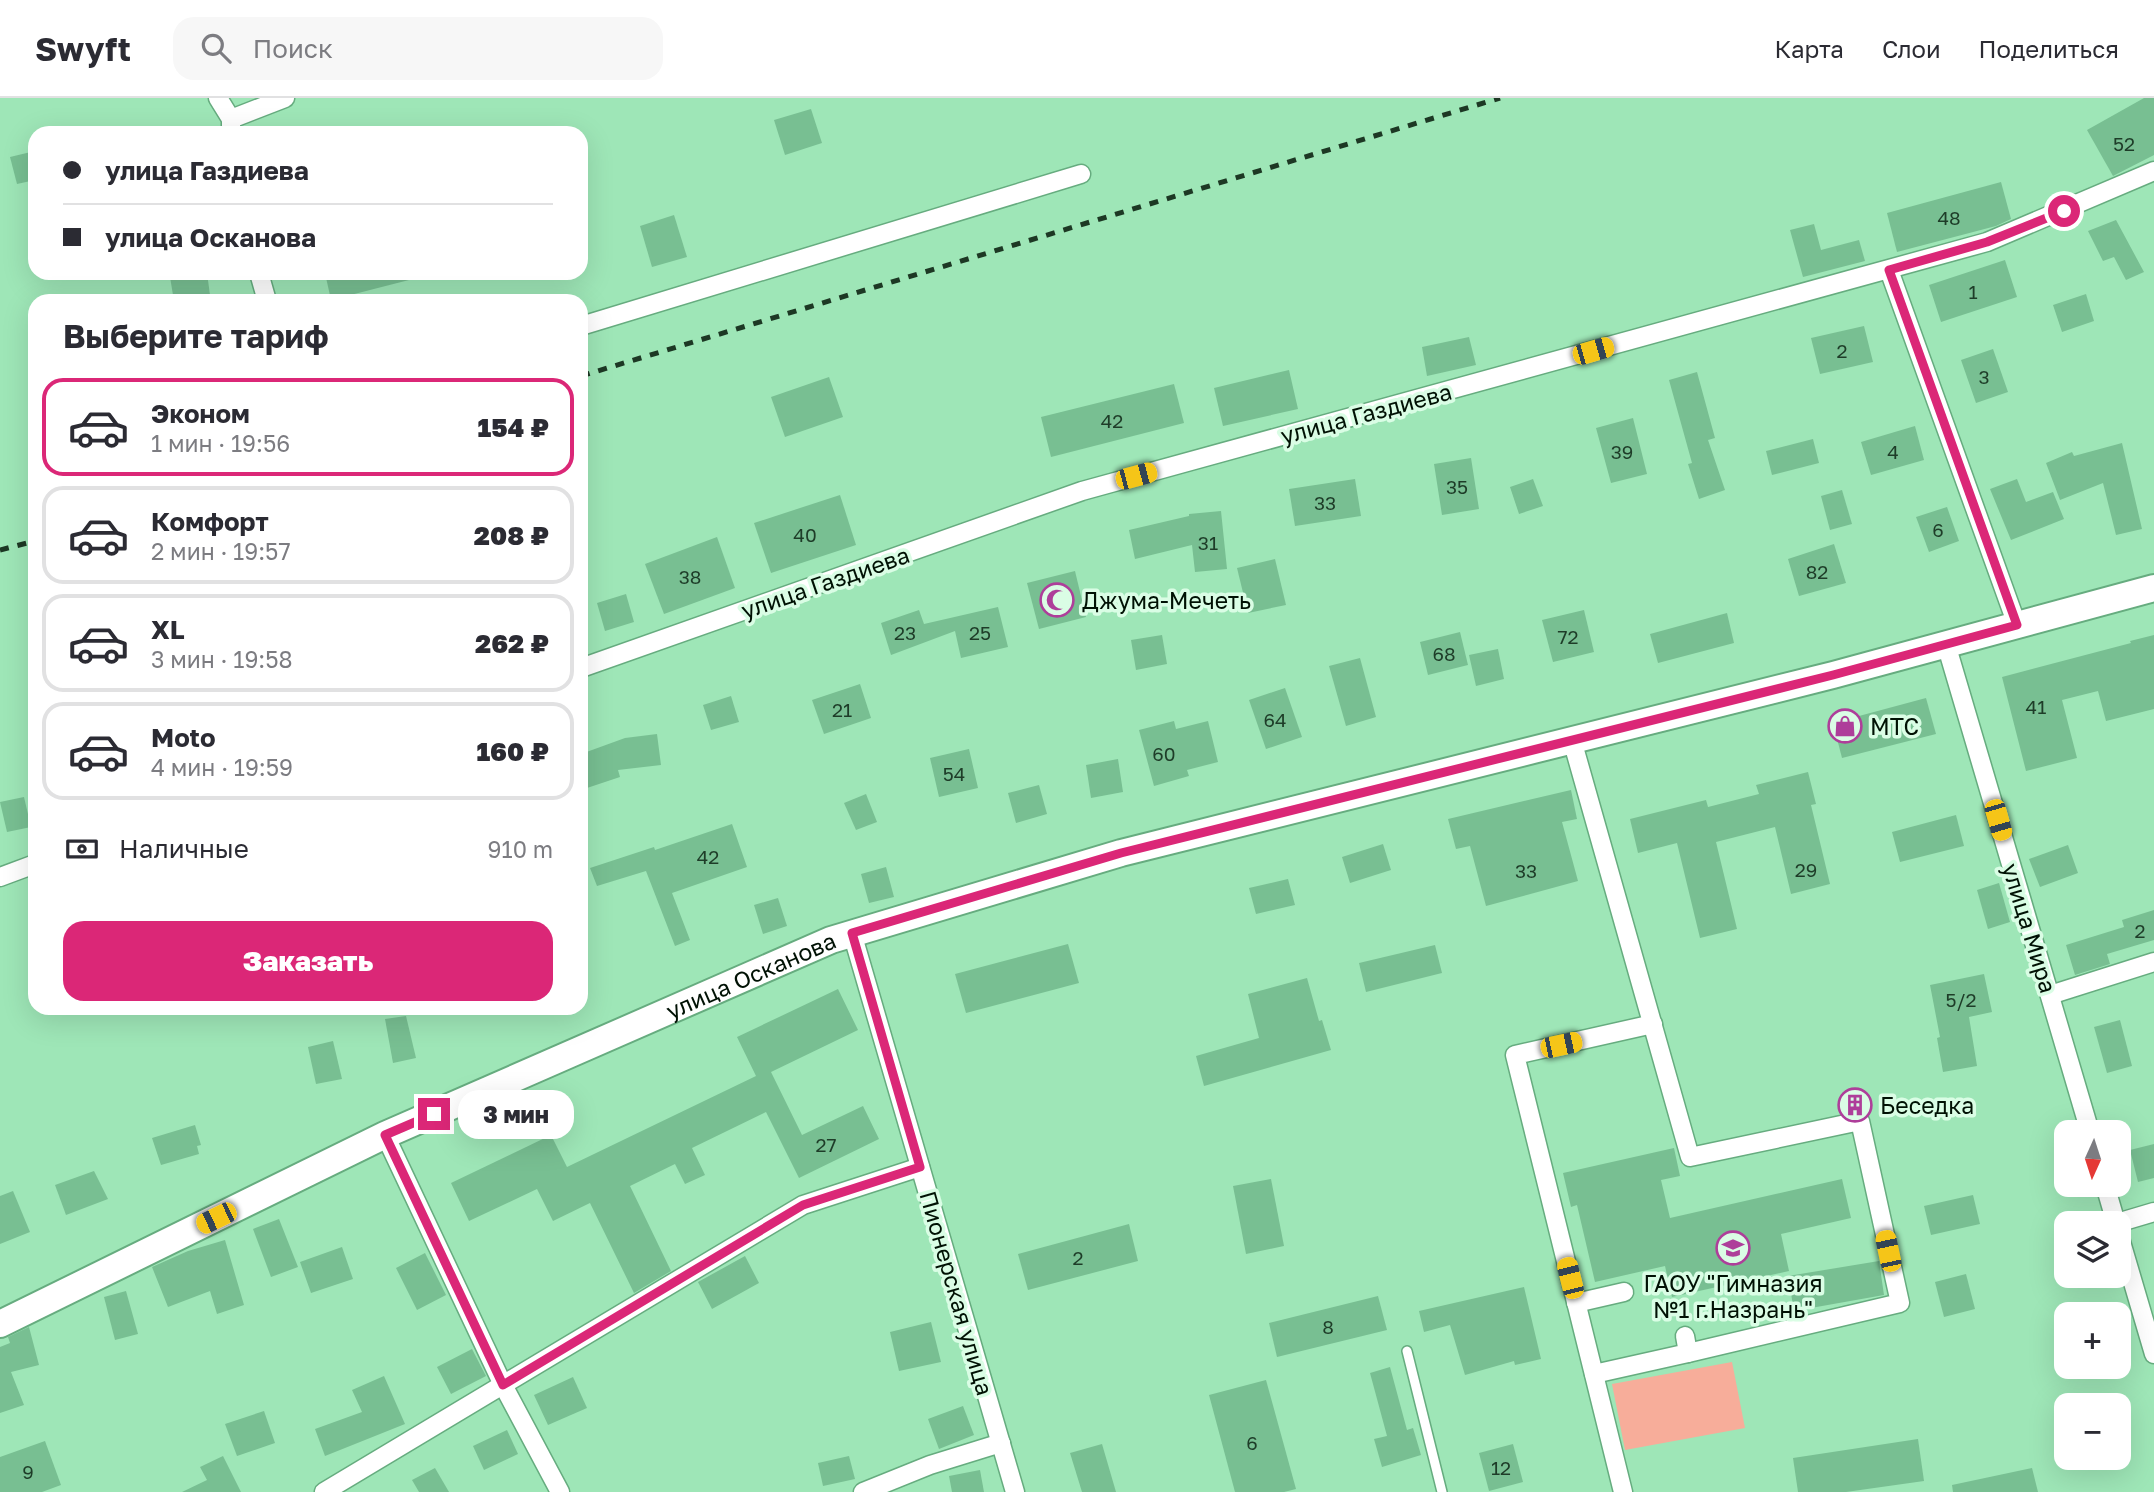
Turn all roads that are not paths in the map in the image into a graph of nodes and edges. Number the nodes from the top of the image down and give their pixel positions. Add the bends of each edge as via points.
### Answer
1 (219, 98) edge
2 (285, 98) edge
3 (231, 126) edge
4 (2154, 171) edge
5 (1081, 174) dead end
6 (1889, 270) junction
7 (588, 324) edge
8 (2154, 588) edge
9 (2017, 625) junction
10 (1946, 644) junction
11 (588, 666) edge
12 (1572, 740) junction
13 (28, 867) edge
14 (0, 877) edge
15 (852, 933) junction
16 (2154, 962) edge
17 (2050, 995) junction
18 (1653, 1024) junction
19 (2086, 1120) edge
20 (385, 1135) junction
21 (920, 1167) junction
22 (2154, 1212) edge
23 (2131, 1219) edge
24 (2131, 1276) edge
25 (1625, 1292) dead end
26 (1576, 1303) junction
27 (0, 1324) edge
28 (1407, 1351) dead end
29 (2154, 1354) edge
30 (1594, 1374) junction
31 (503, 1385) junction
32 (1001, 1443) junction
33 (324, 1492) edge
34 (560, 1492) edge
35 (863, 1492) edge
36 (1015, 1492) edge
37 (1442, 1492) edge
38 (1623, 1492) edge

1 - 3 street
2 - 3 street
4 - 6 street, улица Газдиева via 1987,242
5 - 7 street
6 - 9 street
6 - 11 street, улица Газдиева via 1082,491
8 - 9 main road, улица Осканова
9 - 10 main road, улица Осканова
10 - 12 main road, улица Осканова
10 - 17 street, улица Мира
12 - 15 main road, улица Осканова via 1121,853
12 - 18 street
13 - 14 street
15 - 20 main road, улица Осканова
15 - 21 street, Пионерская улица
16 - 17 street
17 - 19 street, улица Мира
18 - 26 street via 1515,1055
18 - 30 street via 1690,1157 1860,1121 1900,1303 1686,1345
20 - 27 main road, улица Осканова
20 - 31 street
21 - 31 street via 803,1205
21 - 32 street, Пионерская улица
22 - 23 street
24 - 29 street
25 - 26 street
26 - 30 street
28 - 37 lane
30 - 38 street
31 - 33 street
31 - 34 street
32 - 35 street
32 - 36 street, Пионерская улица

